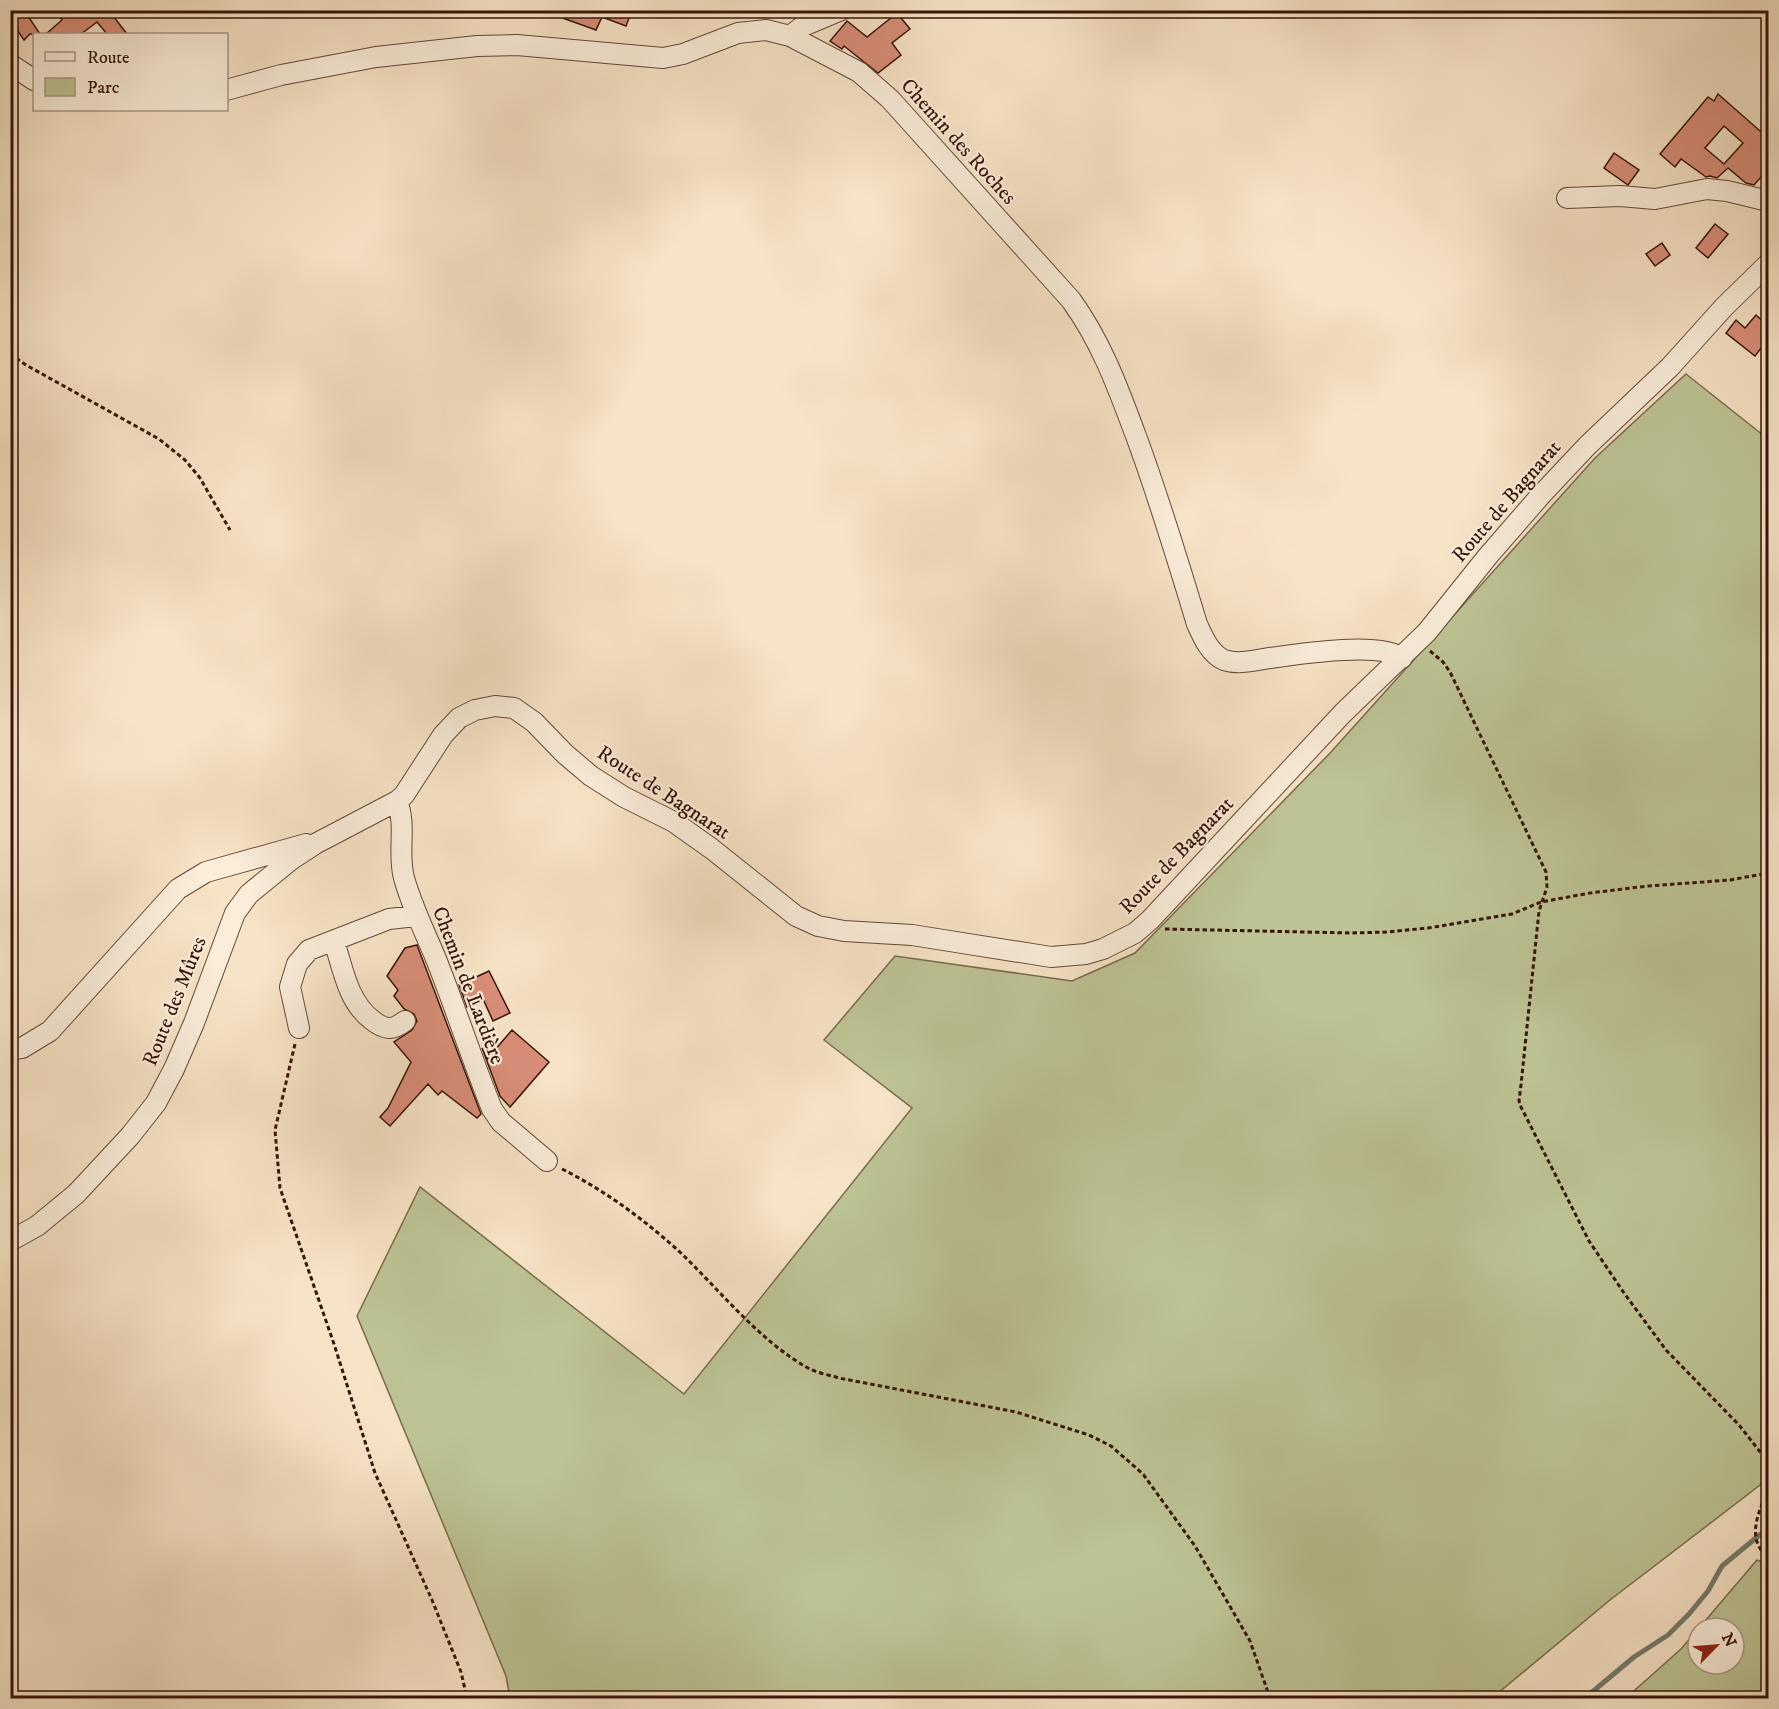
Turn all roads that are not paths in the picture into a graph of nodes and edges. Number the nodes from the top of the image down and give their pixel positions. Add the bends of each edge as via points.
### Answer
1 (841, 10) edge
2 (790, 36) junction
3 (10, 64) edge
4 (33, 79) edge
5 (228, 89) edge
6 (1567, 198) dead end
7 (1768, 201) edge
8 (1768, 264) edge
9 (1402, 658) junction
10 (398, 801) junction
11 (315, 844) junction
12 (416, 916) junction
13 (334, 941) junction
14 (405, 1021) dead end
15 (299, 1028) road end
16 (10, 1050) edge
17 (547, 1161) road end
18 (10, 1241) edge

1 - 2 street via 803,26
2 - 5 street, Chemin des Roches via 766,30 738,33 663,58 517,45 477,46 376,57
2 - 9 street, Chemin des Roches via 860,72 890,99 1071,300 1089,326 1113,374 1148,469 1197,624 1215,654 1236,663 1304,653 1371,650 1391,651
3 - 4 street
6 - 7 street via 1655,199 1707,189
8 - 9 street, Route de Bagnarat via 1541,495
9 - 10 street, Route de Bagnarat via 1343,713 1150,920 1135,933 1086,954 1025,954 912,935 818,926 796,916 674,822 591,776 514,708 495,706 459,718
10 - 11 street, Route des Mûres
10 - 12 street, Chemin de Lardière via 403,876
11 - 16 street via 206,872 178,889 50,1031 22,1048
11 - 18 street, Route des Mûres via 249,894 235,913 194,1023 156,1103 76,1194 38,1226
12 - 13 street via 389,919
12 - 17 street, Chemin de Lardière via 492,1109 501,1122
13 - 14 street via 349,988 362,1012 388,1029
13 - 15 street via 309,950 297,964 290,987

